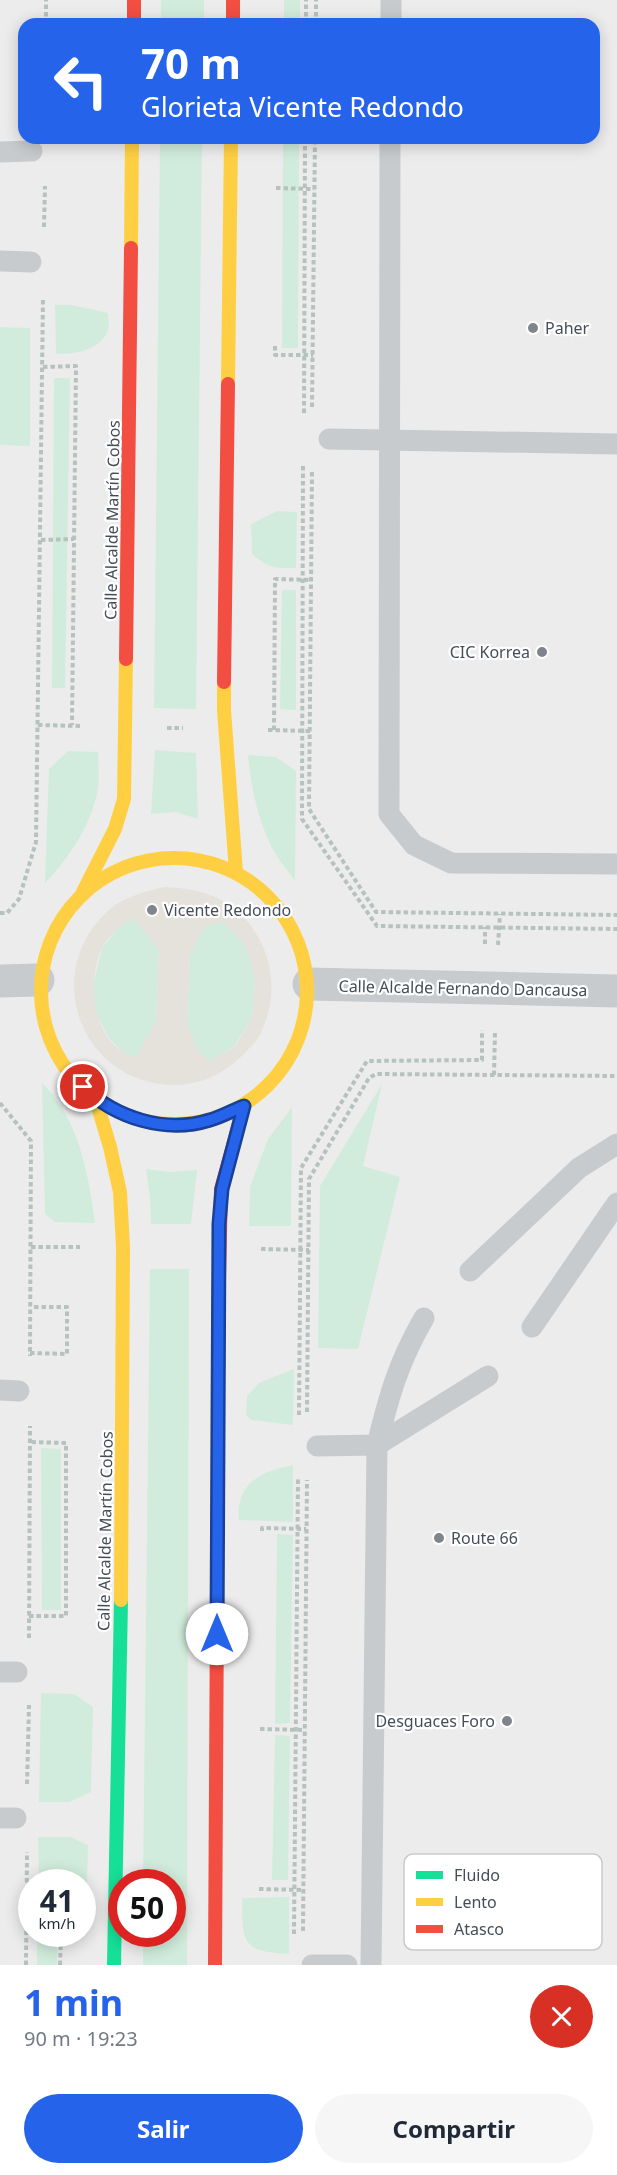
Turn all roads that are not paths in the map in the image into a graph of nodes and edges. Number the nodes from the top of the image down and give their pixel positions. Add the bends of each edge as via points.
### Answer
1 (134, 0) edge
2 (233, 0) edge
3 (391, 0) edge
4 (134, 18) edge
5 (233, 18) edge
6 (391, 18) edge
7 (132, 144) edge
8 (231, 144) edge
9 (390, 144) edge
10 (32, 151) dead end
11 (0, 152) edge
12 (0, 261) edge
13 (32, 262) dead end
14 (328, 439) dead end
15 (389, 440) junction
16 (617, 444) edge
17 (617, 864) edge
18 (236, 872) junction
19 (83, 894) junction
20 (0, 981) edge
21 (38, 981) junction
22 (309, 984) junction
23 (617, 991) edge
24 (96, 1100) junction
25 (244, 1106) junction
26 (617, 1144) edge
27 (617, 1203) edge
28 (470, 1271) dead end
29 (424, 1318) dead end
30 (532, 1327) dead end
31 (488, 1376) dead end
32 (377, 1445) junction
33 (317, 1446) dead end
34 (114, 1965) edge
35 (215, 1965) edge
36 (312, 1965) edge
37 (347, 1965) edge
38 (371, 1965) edge

1 - 4 main road
2 - 5 main road
3 - 6 lane
7 - 19 main road, Calle Alcalde Martín Cobos via 124,799 116,829
8 - 18 main road via 224,729
9 - 15 lane
10 - 11 lane
12 - 13 lane
14 - 15 lane
15 - 16 lane
15 - 17 lane via 389,813 414,845 451,863
18 - 19 main road via 197,859 156,858 116,870
18 - 22 main road via 264,892 287,918 302,950
19 - 21 main road via 63,917 49,943
20 - 21 street
21 - 24 main road via 51,1044 70,1075
22 - 23 street, Calle Alcalde Fernando Dancausa
22 - 25 main road via 306,1020 293,1054 273,1083
24 - 25 main road via 131,1118 170,1125 208,1121
24 - 34 main road, Calle Alcalde Martín Cobos via 120,1192 123,1247
25 - 35 main road via 222,1189 219,1249
26 - 28 lane via 579,1168
27 - 30 lane
29 - 32 lane via 391,1389
31 - 32 lane
32 - 33 lane
32 - 38 lane
36 - 37 lane

